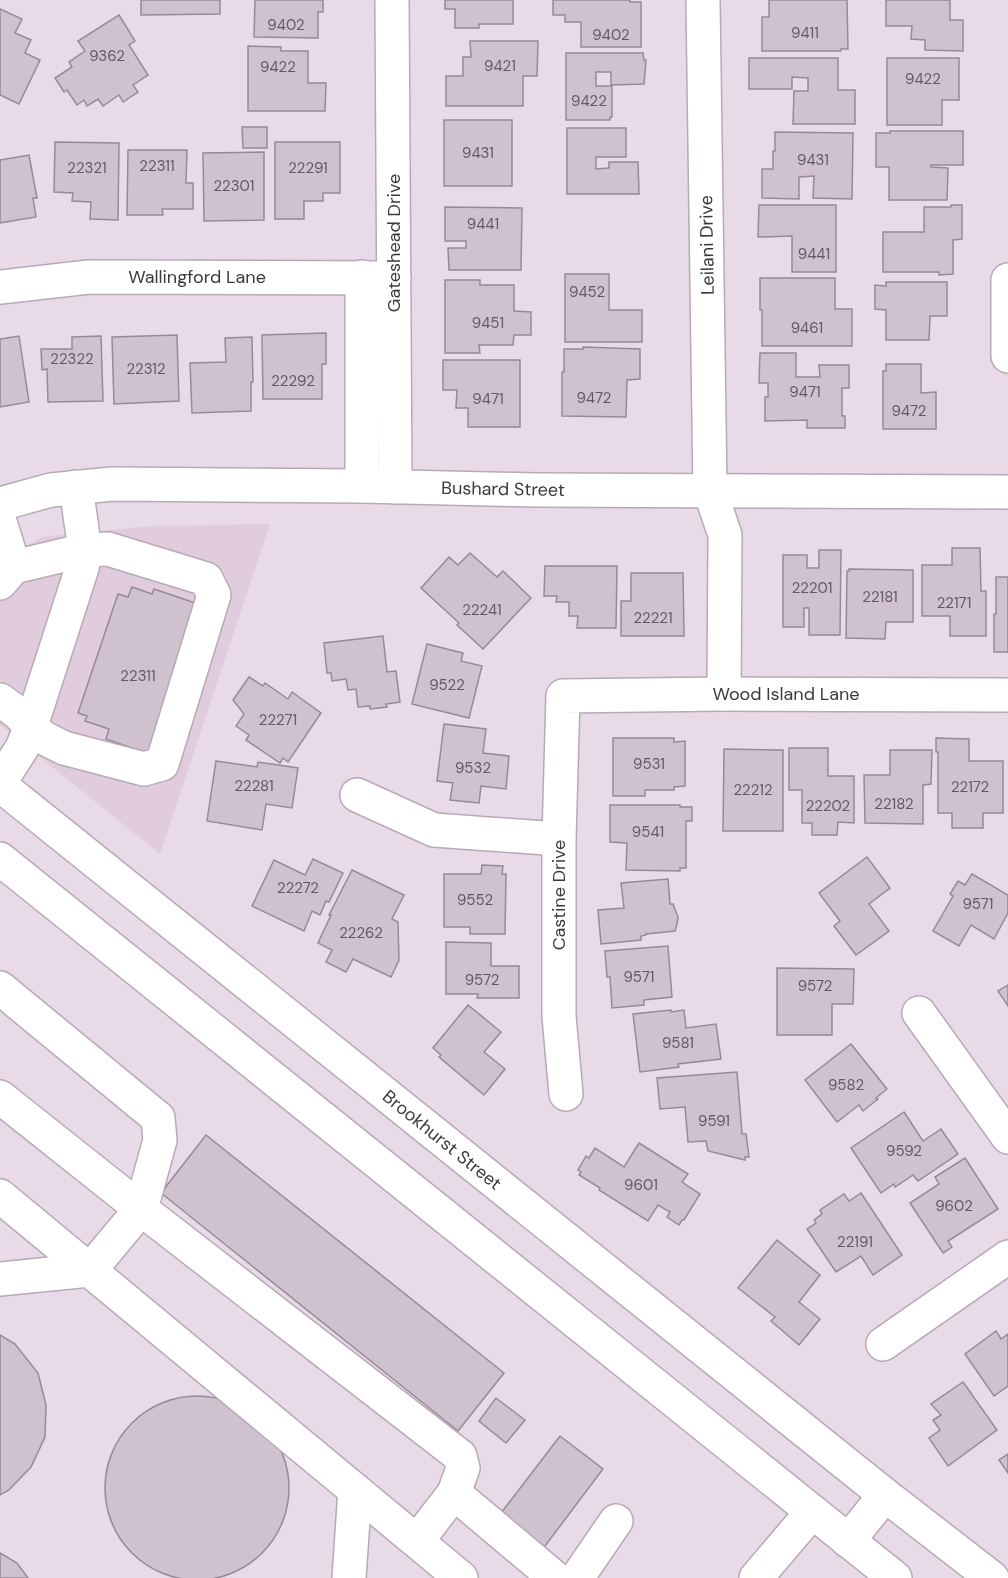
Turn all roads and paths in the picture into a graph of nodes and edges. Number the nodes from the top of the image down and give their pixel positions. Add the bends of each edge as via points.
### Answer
1 (392, 0) edge
2 (703, 0) edge
3 (362, 277) junction
4 (394, 278) junction
5 (1008, 280) edge
6 (0, 286) edge
7 (1008, 356) edge
8 (362, 486) junction
9 (395, 487) junction
10 (76, 488) junction
11 (710, 491) junction
12 (1008, 492) edge
13 (0, 504) edge
14 (0, 522) edge
15 (85, 550) junction
16 (7, 575) edge
17 (724, 694) junction
18 (1008, 695) edge
19 (563, 696) joint
20 (0, 700) edge
21 (31, 726) junction
22 (0, 783) edge
23 (357, 795) dead end
24 (560, 839) junction
25 (0, 859) edge
26 (0, 988) edge
27 (919, 1013) dead end
28 (566, 1094) dead end
29 (0, 1097) edge
30 (1008, 1137) edge
31 (0, 1196) edge
32 (141, 1209) junction
33 (1008, 1257) edge
34 (90, 1270) junction
35 (0, 1279) edge
36 (883, 1344) dead end
37 (355, 1490) junction
38 (454, 1493) junction
39 (885, 1495) junction
40 (812, 1512) junction
41 (616, 1521) dead end
42 (417, 1541) junction
43 (848, 1541) junction
44 (878, 1573) edge
45 (349, 1578) edge
46 (461, 1578) edge
47 (555, 1578) edge
48 (577, 1578) edge
49 (756, 1578) edge
50 (992, 1578) edge

1 - 4 street, Gateshead Drive
2 - 11 street, Leilani Drive
3 - 4 street, Wallingford Lane
3 - 6 street, Wallingford Lane via 88,277
3 - 8 street, Gateshead Drive
4 - 9 street, Gateshead Drive
5 - 7 street
8 - 9 street, Bushard Street
8 - 10 street, Bushard Street via 112,484
9 - 11 street, Bushard Street
10 - 13 street, Bushard Street via 51,490
10 - 15 street
11 - 12 street, Bushard Street
11 - 17 street, Leilani Drive via 724,535
14 - 16 street
15 - 16 street
15 - 21 street
15 - 21 street via 108,549 206,579 214,596 162,764 144,769 64,748 42,737
17 - 18 street, Wood Island Lane
17 - 19 street, Wood Island Lane
19 - 24 street, Castine Drive
20 - 21 street
21 - 22 street
22 - 39 street, Brookhurst Street
23 - 24 street via 434,830
24 - 28 street, Castine Drive via 559,1016
25 - 40 street
26 - 32 street via 158,1118 160,1140
27 - 30 street
29 - 32 street
31 - 34 street
32 - 34 street
32 - 38 street via 460,1456 463,1468
33 - 36 street
34 - 35 street
34 - 37 street
37 - 42 street
37 - 45 street
38 - 42 street
38 - 47 street
39 - 43 street
39 - 50 street, Brookhurst Street
40 - 43 street
40 - 49 street
41 - 48 street
42 - 46 street
43 - 44 street

